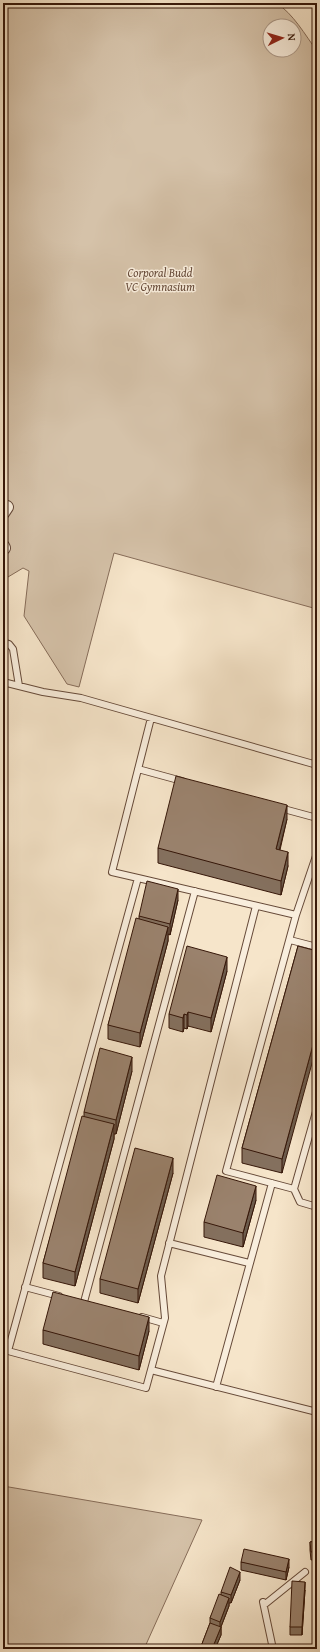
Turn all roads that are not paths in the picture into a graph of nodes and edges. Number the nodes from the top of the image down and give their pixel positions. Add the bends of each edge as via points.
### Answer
1 (3, 642) edge
2 (3, 682) edge
3 (19, 686) junction
4 (151, 718) junction
5 (317, 765) edge
6 (138, 769) junction
7 (190, 784) edge
8 (272, 806) edge
9 (317, 818) edge
10 (317, 853) edge
11 (138, 878) junction
12 (195, 891) junction
13 (256, 906) junction
14 (296, 915) junction
15 (290, 940) junction
16 (317, 947) edge
17 (317, 1108) edge
18 (272, 1183) junction
19 (294, 1189) junction
20 (317, 1206) edge
21 (169, 1242) junction
22 (248, 1263) junction
23 (25, 1287) junction
24 (62, 1297) edge
25 (77, 1300) edge
26 (84, 1302) junction
27 (92, 1304) edge
28 (135, 1315) edge
29 (163, 1323) junction
30 (151, 1370) junction
31 (216, 1387) junction
32 (317, 1412) edge
33 (305, 1572) dead end
34 (273, 1649) edge

1 - 3 lane via 13,648
2 - 3 lane
3 - 4 lane via 80,698
4 - 5 lane
4 - 6 lane
6 - 7 lane
6 - 11 lane via 112,872
8 - 9 lane
10 - 14 lane
11 - 12 lane
11 - 23 lane
12 - 13 lane
12 - 26 lane
13 - 14 lane
13 - 21 lane
14 - 15 lane
15 - 16 lane
15 - 18 lane via 226,1171
17 - 19 lane
18 - 19 lane
18 - 22 lane
19 - 20 lane via 300,1202
21 - 22 lane
21 - 29 lane via 161,1276 165,1318
22 - 31 lane
23 - 24 lane
23 - 30 lane via 8,1350 146,1388
25 - 26 lane
26 - 27 lane
28 - 29 lane
29 - 30 lane
30 - 31 lane
31 - 32 lane
33 - 34 lane via 263,1603

